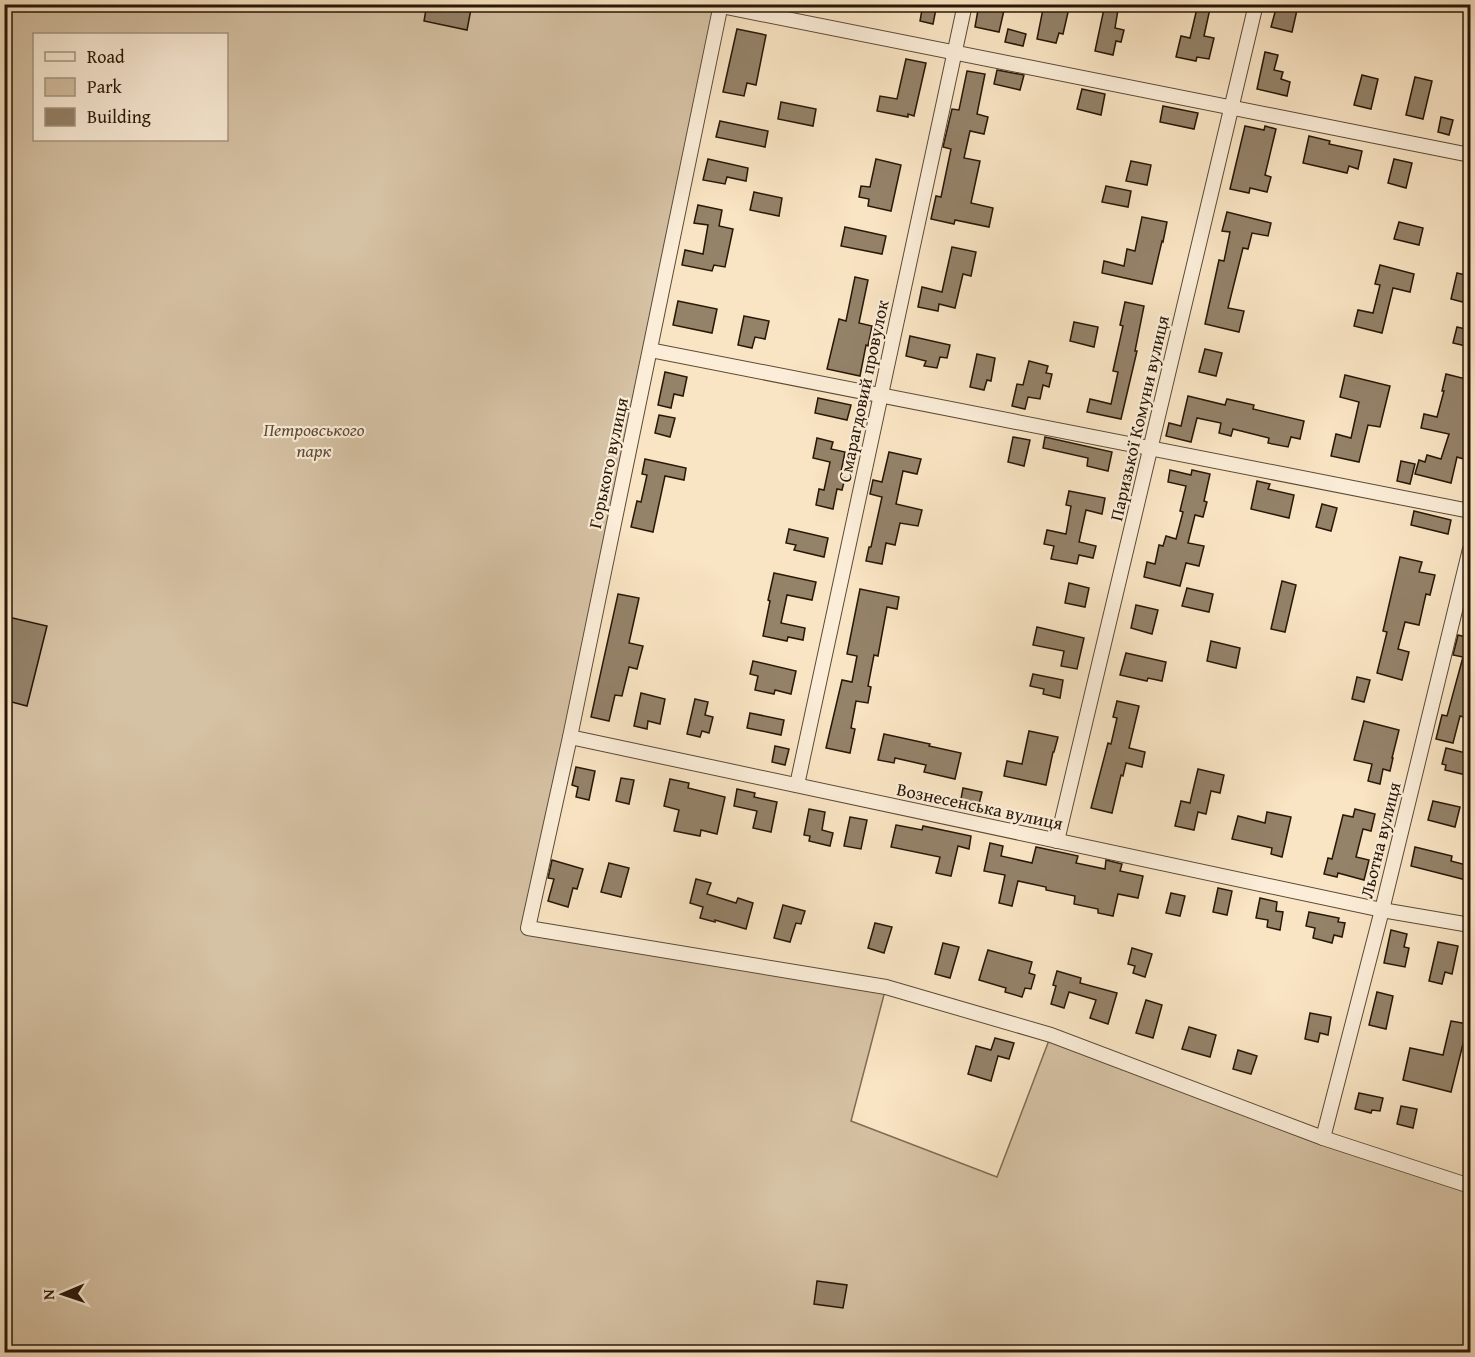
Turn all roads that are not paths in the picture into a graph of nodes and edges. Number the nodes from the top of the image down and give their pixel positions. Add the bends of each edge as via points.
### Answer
1 (965, 4) edge
2 (1256, 4) edge
3 (721, 5) edge
4 (955, 52) junction
5 (1232, 108) junction
6 (1470, 155) edge
7 (650, 350) junction
8 (881, 396) junction
9 (1150, 448) junction
10 (1470, 511) edge
11 (1470, 549) edge
12 (570, 737) junction
13 (797, 785) junction
14 (1057, 841) junction
15 (1382, 910) junction
16 (1470, 925) edge
17 (1323, 1138) junction
18 (1470, 1186) edge

1 - 4 street, Смарагдовий провулок
2 - 5 street, Паризької Комуни вулиця
3 - 4 street
3 - 7 street, Горького вулиця
4 - 5 street
4 - 8 street, Смарагдовий провулок
5 - 6 street
5 - 9 street, Паризької Комуни вулиця
7 - 8 street
7 - 12 street, Горького вулиця
8 - 9 street
8 - 13 street, Смарагдовий провулок
9 - 10 street
9 - 14 street, Паризької Комуни вулиця
11 - 15 street, Льотна вулиця
12 - 13 street, Вознесенська вулиця
12 - 17 street, Горького вулиця via 528,928 886,987 1051,1035
13 - 14 street, Вознесенська вулиця
14 - 15 street, Вознесенська вулиця
15 - 16 street, Вознесенська вулиця
15 - 17 street, Льотна вулиця
17 - 18 street

